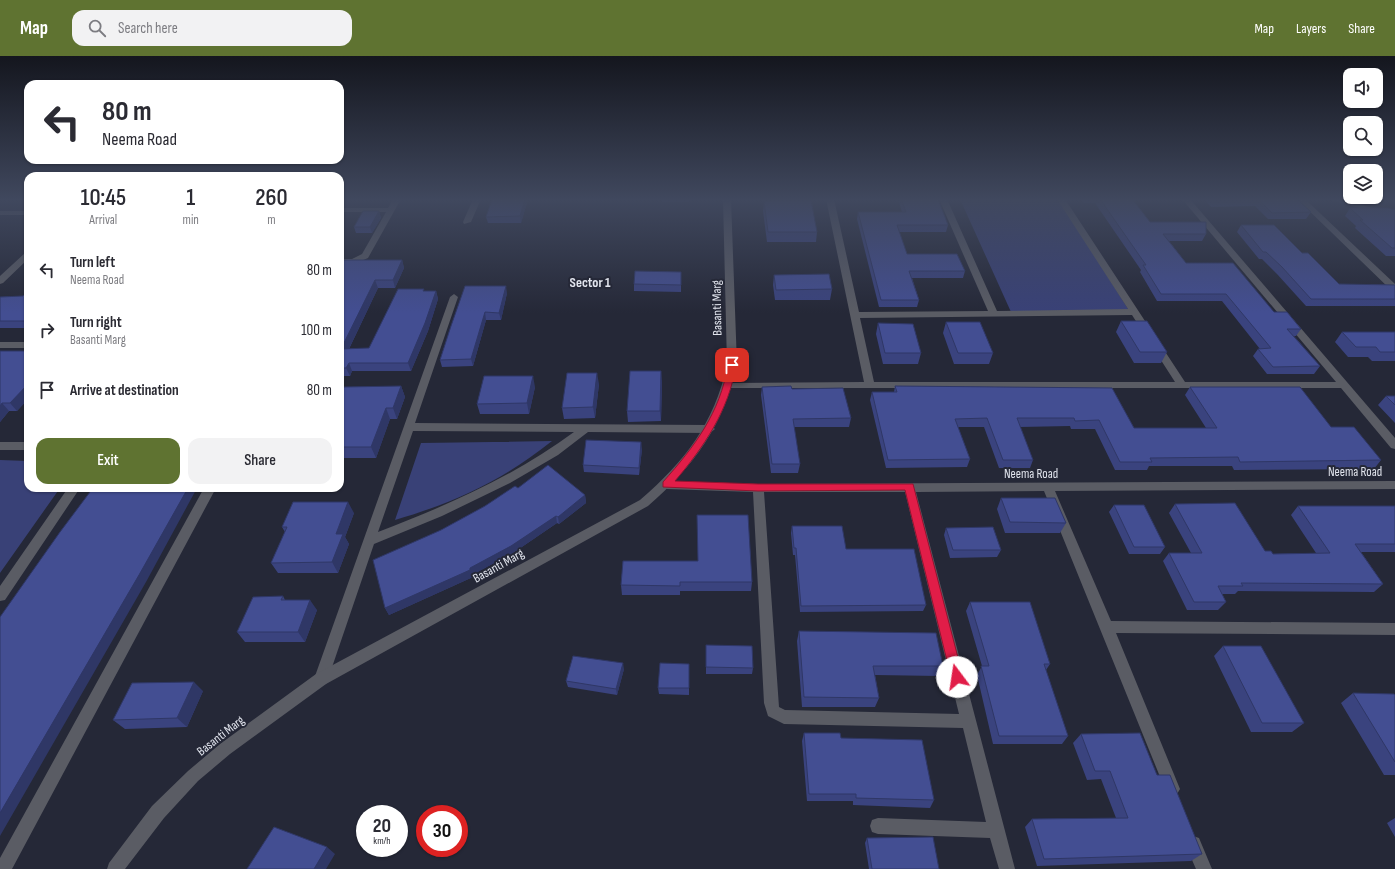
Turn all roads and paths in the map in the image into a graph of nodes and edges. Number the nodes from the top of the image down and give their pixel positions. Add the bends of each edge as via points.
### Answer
1 (376, 237) edge
2 (728, 237) edge
3 (839, 237) edge
4 (960, 237) edge
5 (1086, 237) edge
6 (1218, 237) edge
7 (1341, 237) edge
8 (24, 260) edge
9 (344, 262) edge
10 (0, 281) edge
11 (1395, 288) edge
12 (454, 297) dead end
13 (1134, 312) junction
14 (993, 313) junction
15 (856, 315) junction
16 (0, 345) edge
17 (24, 345) edge
18 (870, 385) junction
19 (1182, 385) junction
20 (1343, 385) junction
21 (729, 386) junction
22 (409, 427) junction
23 (586, 428) junction
24 (710, 429) junction
25 (1395, 445) edge
26 (0, 446) edge
27 (24, 446) edge
28 (667, 485) junction
29 (1395, 485) edge
30 (909, 486) junction
31 (1048, 487) junction
32 (758, 488) junction
33 (71, 492) edge
34 (208, 492) edge
35 (369, 541) junction
36 (0, 596) edge
37 (1107, 627) junction
38 (1395, 629) edge
39 (321, 679) junction
40 (968, 721) junction
41 (1177, 803) edge
42 (878, 826) dead end
43 (996, 830) junction
44 (1189, 832) edge
45 (2, 869) edge
46 (115, 869) edge
47 (1008, 869) edge
48 (1204, 869) edge

1 - 9 street via 365,256
2 - 21 street, Basanti Marg via 732,365
3 - 15 street
4 - 14 street
5 - 13 street
6 - 20 street
7 - 11 street
8 - 10 street
12 - 22 street
13 - 14 street
13 - 19 street
14 - 15 street
15 - 18 street
16 - 17 street
18 - 19 street
18 - 21 street
19 - 20 street
20 - 25 street
21 - 24 street, Basanti Marg
22 - 23 street
22 - 35 street
23 - 24 street
23 - 35 street via 549,455 502,482 426,518
24 - 28 street, Basanti Marg
26 - 27 street
28 - 32 street, Neema Road
28 - 39 street, Basanti Marg via 644,503
29 - 31 street, Neema Road
30 - 31 street, Neema Road
30 - 32 street, Neema Road
30 - 40 street
31 - 37 street
32 - 40 street via 773,711 784,717
33 - 36 street
34 - 45 street
35 - 39 street
37 - 38 street
37 - 41 street
39 - 46 street, Basanti Marg via 224,749 193,776 158,812
40 - 43 street
42 - 43 street
43 - 47 street
44 - 48 street

